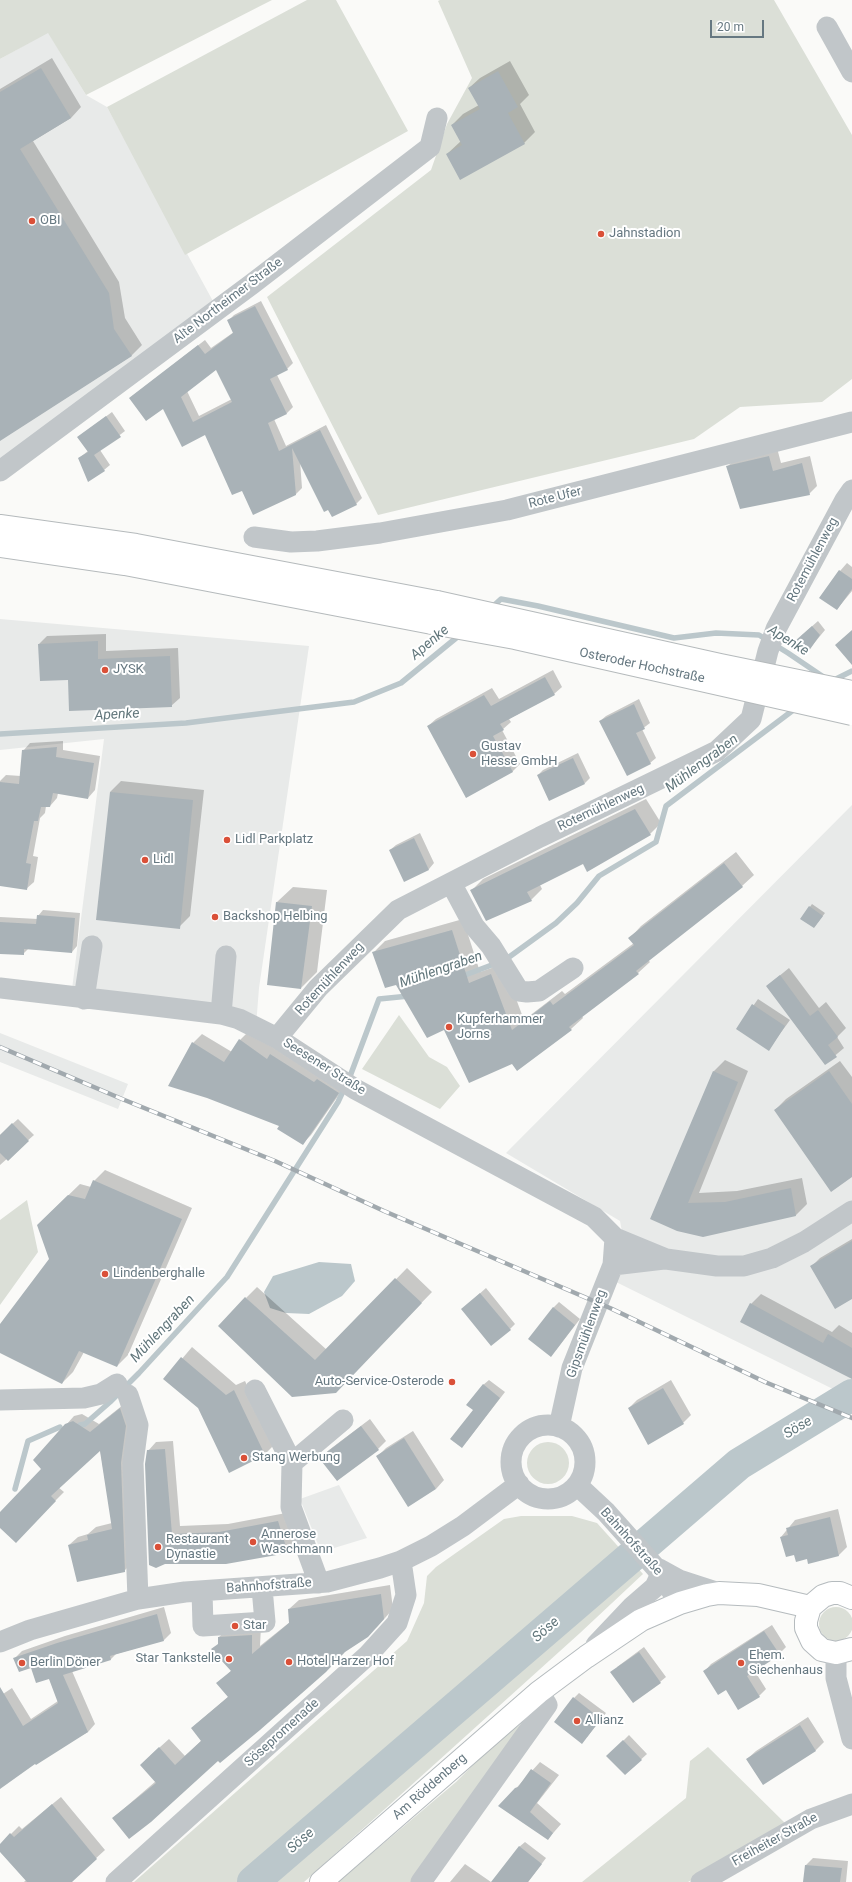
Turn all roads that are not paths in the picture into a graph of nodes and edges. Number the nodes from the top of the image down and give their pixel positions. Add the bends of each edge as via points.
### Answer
1 (827, 26) dead end
2 (852, 72) edge
3 (437, 118) dead end
4 (852, 422) edge
5 (0, 471) edge
6 (852, 490) edge
7 (2, 537) edge
8 (254, 537) dead end
9 (852, 692) edge
10 (852, 714) edge
11 (451, 883) junction
12 (92, 946) dead end
13 (226, 956) dead end
14 (574, 968) dead end
15 (0, 988) edge
16 (84, 999) junction
17 (221, 1014) junction
18 (277, 1038) junction
19 (852, 1211) edge
20 (615, 1238) junction
21 (666, 1259) junction
22 (613, 1265) junction
23 (255, 1390) dead end
24 (0, 1400) edge
25 (342, 1420) dead end
26 (559, 1427) junction
27 (292, 1463) junction
28 (519, 1484) junction
29 (577, 1485) junction
30 (401, 1561) junction
31 (659, 1571) junction
32 (319, 1583) junction
33 (262, 1588) junction
34 (202, 1591) junction
35 (719, 1594) junction
36 (852, 1598) edge
37 (138, 1599) junction
38 (680, 1603) junction
39 (810, 1607) junction
40 (0, 1642) edge
41 (844, 1651) edge
42 (586, 1656) junction
43 (539, 1692) junction
44 (852, 1739) edge
45 (852, 1804) edge
46 (116, 1882) edge
47 (321, 1882) edge
48 (421, 1882) edge
49 (701, 1882) edge

1 - 2 street
3 - 5 street, Alte Northeimer Straße via 430,147 252,284
4 - 8 street, Rote Ufer via 506,510 380,533 316,541 291,542
6 - 11 street, Rotemühlenweg via 776,629 751,719 717,751
7 - 9 main road, Osteroder Hochstraße, bridge via 136,546 437,602
7 - 10 main road, Osteroder Hochstraße, bridge via 125,564 515,638
11 - 14 street via 474,926 494,951 519,991 539,991
11 - 18 street, Rotemühlenweg via 398,910 318,988
12 - 16 street
13 - 17 street
15 - 16 street, Seesener Straße
16 - 17 street, Seesener Straße
17 - 18 street, Seesener Straße via 245,1022
18 - 20 street, Seesener Straße via 355,1089 594,1217
19 - 21 street via 804,1242 772,1258 744,1266 711,1266
20 - 21 street
20 - 22 street, Gipsmühlenweg
21 - 22 street
22 - 26 street, Gipsmühlenweg via 572,1368
23 - 27 street
24 - 37 street via 84,1398 122,1390 138,1425 134,1463
25 - 27 street
26 - 28 street via 543,1425 532,1428 517,1442 512,1454 512,1464 514,1476
26 - 29 street via 569,1431 578,1440 583,1451 585,1465
27 - 32 street via 290,1507
28 - 29 street via 532,1495 541,1498 564,1495
28 - 30 street, Bahnhofstraße via 463,1526
29 - 31 street, Bahnhofstraße via 619,1526
30 - 32 street, Bahnhofstraße
30 - 46 street, Sösepromenade via 406,1595 397,1623 368,1655
31 - 35 street
31 - 38 street, Bahnhofstraße
31 - 42 street via 655,1587 611,1628
32 - 33 street, Bahnhofstraße
33 - 34 street, Bahnhofstraße
33 - 34 street via 265,1622 211,1626 203,1626
34 - 37 street, Bahnhofstraße
35 - 38 main road, Am Röddenberg
35 - 39 main road via 758,1595
36 - 39 main road via 832,1593 820,1598
37 - 40 street, Bahnhofstraße via 30,1630
38 - 42 main road, Am Röddenberg via 641,1620
39 - 41 main road via 806,1628 812,1641 822,1650
41 - 44 street via 836,1678
42 - 43 main road, Am Röddenberg
43 - 47 main road, Am Röddenberg
43 - 48 street via 547,1705
45 - 49 street, Freiheiter Straße via 811,1819

